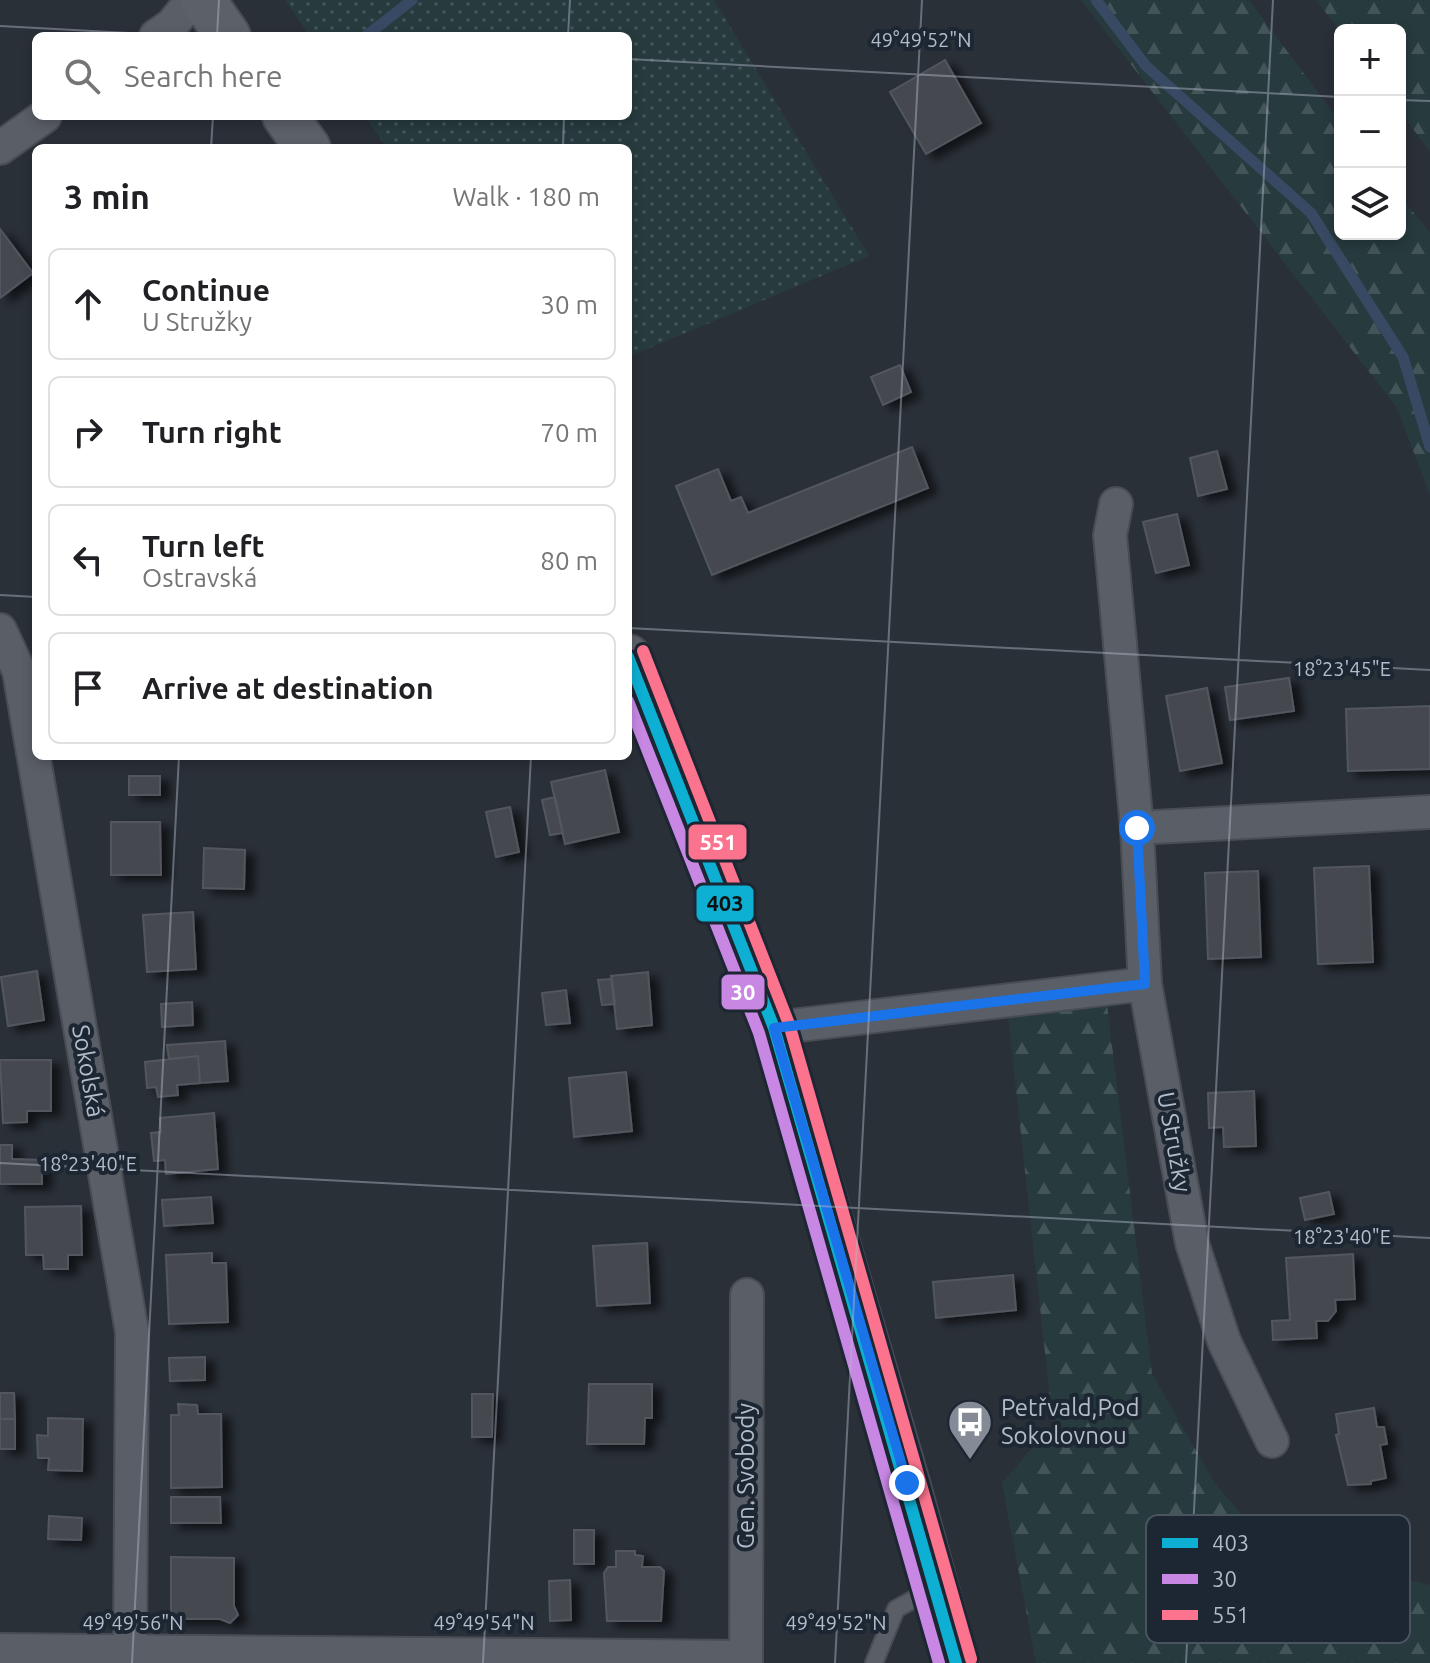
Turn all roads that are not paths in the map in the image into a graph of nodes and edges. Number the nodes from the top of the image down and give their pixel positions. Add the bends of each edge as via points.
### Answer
1 (192, 0) edge
2 (203, 0) edge
3 (162, 32) edge
4 (225, 32) edge
5 (39, 120) edge
6 (288, 120) edge
7 (305, 144) edge
8 (0, 148) edge
9 (1116, 504) dead end
10 (0, 630) edge
11 (632, 667) edge
12 (32, 747) edge
13 (34, 760) edge
14 (1430, 812) edge
15 (1137, 828) junction
16 (1145, 984) junction
17 (774, 1028) junction
18 (747, 1295) dead end
19 (1272, 1441) dead end
20 (936, 1587) junction
21 (0, 1650) edge
22 (130, 1657) edge
23 (457, 1659) edge
24 (746, 1660) edge
25 (874, 1663) edge
26 (956, 1663) edge

1 - 3 street
2 - 4 main road
5 - 8 street
6 - 7 main road
9 - 15 street, U Stružky via 1110,535
10 - 12 street, Sokolská via 19,671
11 - 17 main road
13 - 22 street, Sokolská via 132,1332
14 - 15 street
15 - 16 street, U Stružky
16 - 17 street
16 - 19 street, U Stružky via 1192,1243 1224,1341
17 - 20 main road
18 - 24 street, Gen. Svobody
20 - 25 lane via 896,1609
20 - 26 main road
21 - 22 street, Gen. Svobody
22 - 23 street, Gen. Svobody
23 - 24 street, Gen. Svobody

